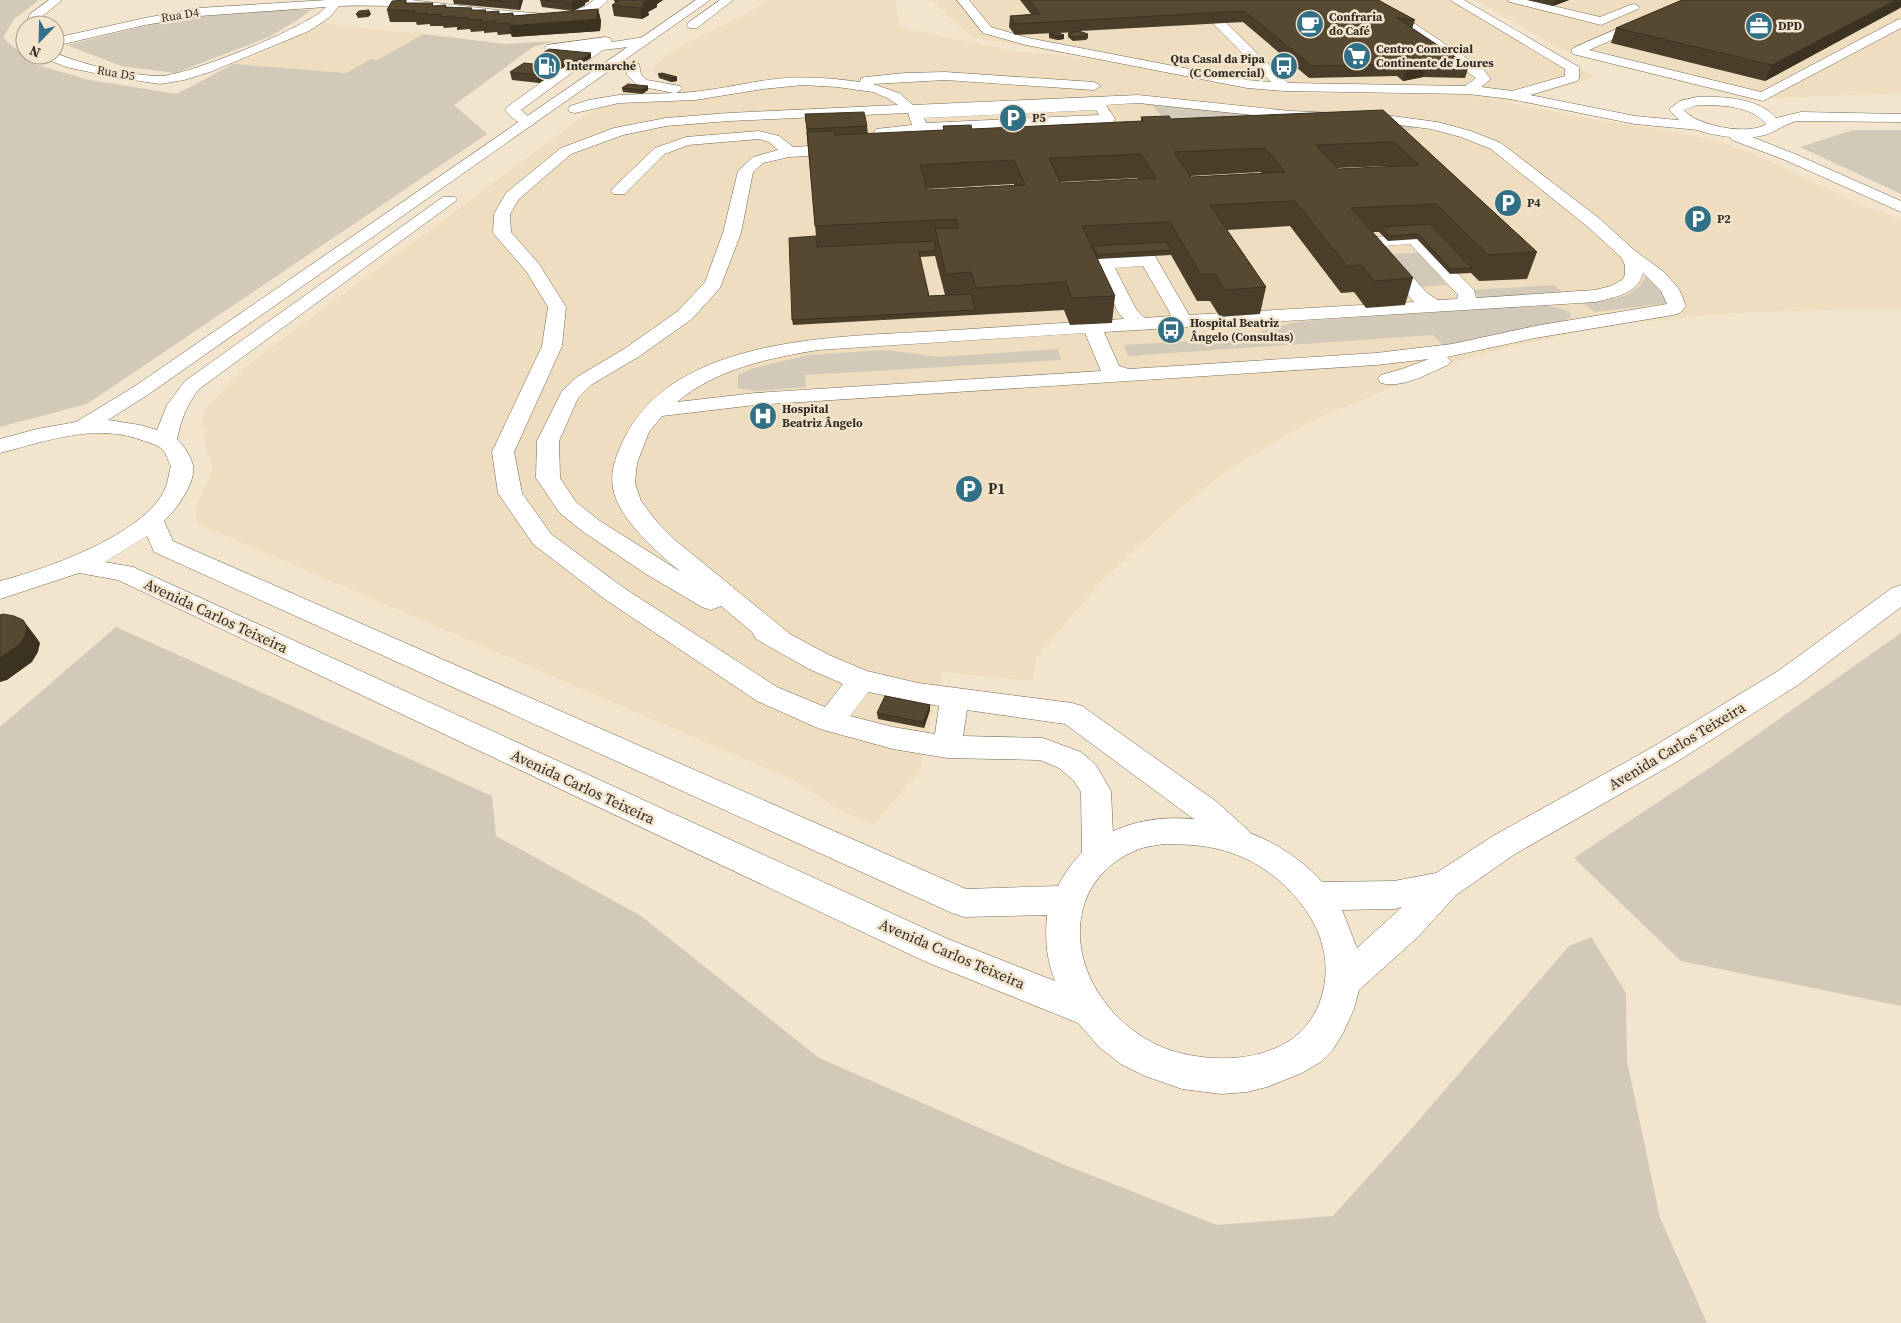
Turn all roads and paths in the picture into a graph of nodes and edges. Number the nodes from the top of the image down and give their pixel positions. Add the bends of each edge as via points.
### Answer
1 (56, 0) edge
2 (602, 0) edge
3 (704, 0) edge
4 (727, 0) edge
5 (963, 0) edge
6 (1372, 0) edge
7 (1456, 0) edge
8 (1693, 0) edge
9 (337, 1) edge
10 (385, 1) edge
11 (447, 3) edge
12 (1510, 3) edge
13 (1642, 4) dead end
14 (37, 15) edge
15 (1219, 23) edge
16 (1901, 23) edge
17 (65, 40) edge
18 (645, 41) junction
19 (65, 62) edge
20 (634, 67) junction
21 (761, 85) junction
22 (855, 85) junction
23 (1284, 87) junction
24 (1468, 90) junction
25 (1125, 95) dead end
26 (1510, 95) junction
27 (1087, 101) junction
28 (1689, 102) junction
29 (1872, 103) dead end
30 (906, 105) dead end
31 (1568, 107) junction
32 (574, 109) junction
33 (1753, 109) junction
34 (787, 114) junction
35 (1901, 118) edge
36 (1149, 119) edge
37 (559, 121) dead end
38 (528, 122) junction
39 (1111, 125) edge
40 (1705, 127) junction
41 (879, 128) junction
42 (1768, 128) junction
43 (759, 135) junction
44 (916, 146) edge
45 (789, 152) junction
46 (1790, 157) junction
47 (463, 190) dead end
48 (619, 191) dead end
49 (1901, 207) edge
50 (1628, 254) junction
51 (1546, 299) junction
52 (1466, 304) junction
53 (1435, 306) junction
54 (1301, 314) junction
55 (887, 321) edge
56 (1182, 321) junction
57 (1588, 322) junction
58 (835, 324) edge
59 (1084, 327) junction
60 (1132, 330) junction
61 (1051, 340) dead end
62 (863, 341) junction
63 (1489, 343) junction
64 (718, 368) junction
65 (1128, 375) junction
66 (1080, 378) junction
67 (1388, 379) dead end
68 (755, 399) junction
69 (654, 410) junction
70 (79, 428) junction
71 (165, 442) junction
72 (0, 446) edge
73 (152, 520) junction
74 (78, 565) junction
75 (0, 590) edge
76 (1901, 594) edge
77 (781, 642) junction
78 (861, 680) junction
79 (955, 699) junction
80 (830, 721) junction
81 (947, 747) junction
82 (1239, 841) junction
83 (1098, 857) junction
84 (1444, 885) junction
85 (1316, 896) junction
86 (1067, 900) junction
87 (1344, 981) junction
88 (1088, 1010) junction

1 - 14 main road
2 - 11 main road, Rua D4 via 581,13 550,17 498,14
3 - 18 main road
4 - 20 main road
5 - 23 main road via 986,30 1026,41 1247,84
6 - 24 main road via 1484,78
7 - 26 main road via 1572,67 1572,78
8 - 16 main road via 1577,51 1763,97
9 - 10 main road, Rua D4
9 - 17 main road, Rua D4 via 200,11
9 - 19 main road, Rua D5 via 326,15 305,28 184,76 160,80
10 - 11 main road, Rua D4
12 - 13 main road via 1590,26
15 - 23 main road
18 - 38 main road
18 - 38 main road via 599,47 568,68 512,110
20 - 21 main road via 634,75 644,83 670,89 705,90
20 - 32 main road
21 - 22 main road via 809,80
21 - 32 main road via 706,95 613,100
22 - 25 main road via 881,79 958,76 1094,86
22 - 30 main road via 883,90
22 - 41 main road via 879,97
23 - 24 main road
24 - 26 main road
26 - 31 main road
27 - 36 main road via 1132,104
27 - 41 main road
27 - 50 main road via 1138,99 1290,115 1385,118 1466,134 1496,146
28 - 31 main road via 1660,107 1594,110
28 - 33 main road via 1712,101
28 - 40 main road via 1676,109 1678,115
29 - 33 main road
31 - 40 main road via 1635,120
32 - 37 main road
33 - 42 main road via 1772,120
34 - 41 main road
34 - 43 main road via 775,127
34 - 80 main road via 698,118 619,131 566,151 512,196 502,214 502,233 533,268 557,307 552,346 503,452 510,493 542,540 615,594 767,694
35 - 42 main road via 1796,117
38 - 70 main road via 150,385
39 - 41 main road via 1100,106 915,114 920,128
40 - 42 main road via 1730,132
40 - 46 main road
41 - 44 main road via 897,146
41 - 45 main road
42 - 46 main road
43 - 45 main road via 774,139
43 - 48 main road via 702,139 672,146 648,161
45 - 77 main road via 758,160 746,171 732,233 714,284 685,315 584,381 569,395 548,441 548,478 567,506 591,526 655,568
46 - 49 main road
47 - 71 main road via 192,385 172,416
50 - 51 main road via 1634,265 1629,284 1596,296
50 - 57 main road via 1665,283 1677,306 1668,312
51 - 52 main road
51 - 57 main road via 1569,306
52 - 53 main road
52 - 53 main road via 1467,294 1414,240 1372,242 1420,298
53 - 54 main road
54 - 56 main road
54 - 60 main road via 1259,330 1237,334 1149,340 1133,339
55 - 62 main road via 888,331
56 - 60 main road
56 - 60 main road via 1149,260 1104,262 1128,312
57 - 63 main road
58 - 62 main road via 838,333
59 - 60 main road
59 - 62 main road
59 - 65 main road via 1111,370
59 - 66 main road via 1090,369
61 - 62 main road via 1048,345 1041,346 938,353
62 - 64 main road via 790,348 759,354
63 - 65 main road via 1376,359
63 - 67 main road
64 - 68 main road via 715,382 718,389
64 - 69 main road via 673,394
65 - 66 main road
66 - 68 main road
68 - 69 main road
69 - 77 main road via 631,443 623,468 631,506 665,545
70 - 71 main road via 113,427 147,433
70 - 72 main road via 25,437
71 - 73 main road via 171,446 182,466 176,491
73 - 74 main road via 112,548
73 - 86 main road via 163,546 964,903
74 - 75 main road
74 - 88 main road, Avenida Carlos Teixeira via 124,573 936,950
76 - 84 main road, Avenida Carlos Teixeira via 1788,678 1662,756 1504,845
77 - 78 main road
78 - 79 main road
78 - 80 main road
79 - 81 main road
79 - 82 main road via 1072,714 1206,811
80 - 81 main road via 893,738
81 - 83 main road via 1043,750 1070,760 1086,773 1096,791
82 - 83 main road via 1201,832 1163,831 1128,840
82 - 85 main road via 1281,863
83 - 86 main road via 1079,876
84 - 85 main road, Avenida Carlos Teixeira via 1394,894
84 - 87 main road, Avenida Carlos Teixeira via 1406,927
85 - 87 main road via 1332,923 1342,952
86 - 88 main road via 1061,927 1063,954 1072,983
87 - 88 main road via 1335,1015 1314,1044 1282,1065 1243,1076 1199,1075 1157,1063 1118,1040

